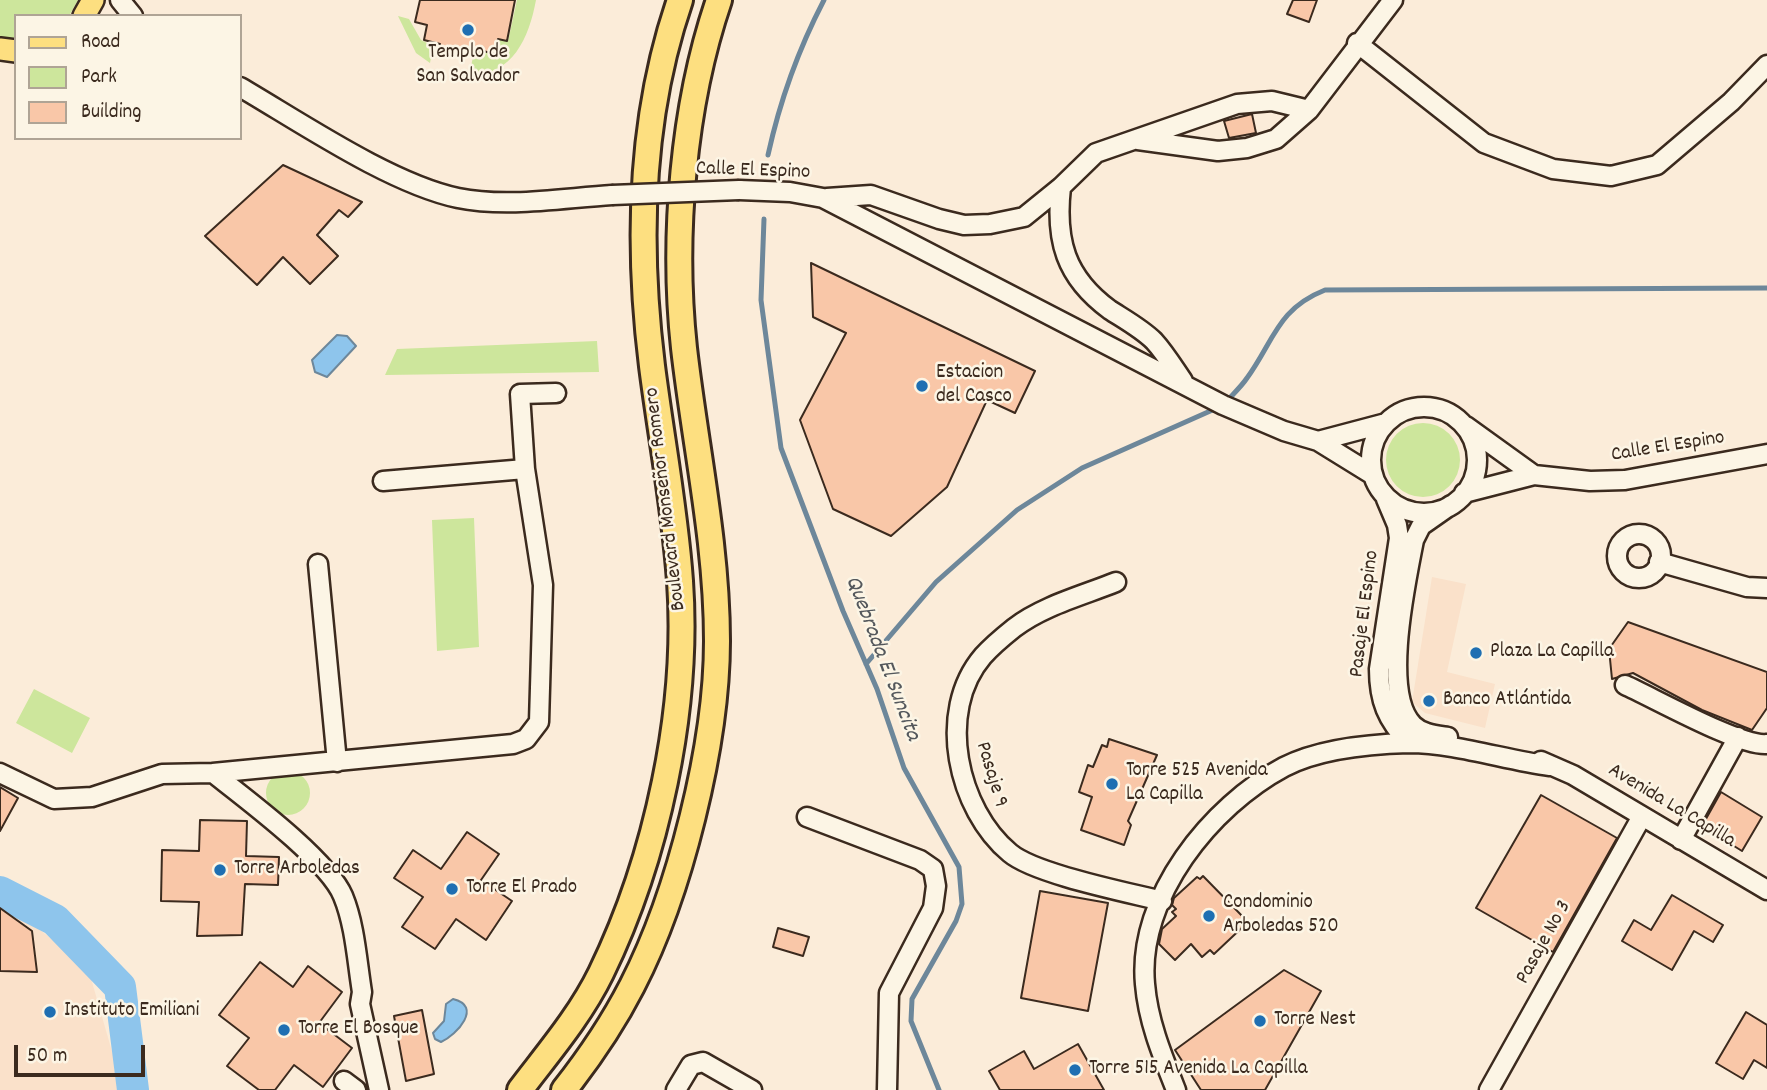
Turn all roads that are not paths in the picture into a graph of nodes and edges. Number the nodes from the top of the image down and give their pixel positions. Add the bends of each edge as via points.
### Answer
1 (120, 0) edge
2 (680, 0) edge
3 (719, 0) edge
4 (1393, 0) edge
5 (132, 14) edge
6 (1357, 43) junction
7 (1767, 65) edge
8 (242, 88) edge
9 (1309, 110) junction
10 (1138, 140) junction
11 (1061, 187) junction
12 (823, 198) junction
13 (1185, 384) junction
14 (556, 393) dead end
15 (1386, 423) junction
16 (1462, 424) junction
17 (1318, 441) junction
18 (1767, 454) edge
19 (525, 469) junction
20 (1534, 475) junction
21 (383, 481) dead end
22 (1376, 481) junction
23 (1458, 499) junction
24 (1659, 562) dead end
25 (318, 564) dead end
26 (1116, 582) dead end
27 (1767, 587) edge
28 (1625, 685) dead end
29 (1396, 713) junction
30 (1738, 737) junction
31 (1409, 743) junction
32 (1767, 744) edge
33 (1348, 750) junction
34 (337, 762) junction
35 (1550, 766) junction
36 (0, 773) edge
37 (214, 773) junction
38 (807, 817) dead end
39 (1642, 818) junction
40 (1681, 840) junction
41 (1767, 890) edge
42 (1162, 901) junction
43 (379, 1090) edge
44 (520, 1090) edge
45 (564, 1090) edge
46 (676, 1090) edge
47 (752, 1090) edge
48 (887, 1090) edge
49 (1176, 1090) edge
50 (1489, 1090) edge

1 - 5 street
2 - 44 highway, Boulevard Monseñor Romero via 650,120 645,182 647,311 680,579 676,719 642,866 616,940 576,1016
3 - 45 highway, Boulevard Monseñor Romero via 690,114 680,255 683,344 715,597 716,685 690,824 662,913 633,984 595,1050
4 - 6 street
6 - 7 street via 1484,143 1553,169 1611,176 1657,164
6 - 9 street
8 - 12 street, Calle El Espino, bridge via 377,165 448,195 486,201 739,190
9 - 10 street via 1272,101 1237,104
9 - 10 street via 1276,139 1247,148 1218,151
10 - 11 street via 1096,153
11 - 12 street via 1024,217 990,225 939,219 870,195
11 - 13 street via 1060,244 1074,273 1090,296 1153,340
12 - 13 street, Calle El Espino
13 - 17 street, Calle El Espino via 1253,419
14 - 19 street via 520,394
15 - 16 street via 1406,410 1424,407 1447,412
15 - 17 street
15 - 22 street via 1373,446
16 - 20 street, Calle El Espino
16 - 23 street via 1476,458 1473,479
17 - 22 street, Calle El Espino
18 - 20 street, Calle El Espino via 1625,480
19 - 21 street
19 - 34 street via 543,585 539,722 526,738 513,744
20 - 23 street, Calle El Espino
22 - 23 street via 1391,501 1413,512 1433,512
22 - 29 street, Pasaje El Espino via 1392,508 1399,538 1379,669 1379,688
23 - 29 street, Pasaje El Espino via 1421,526 1414,540 1397,664
24 - 27 street via 1747,587
25 - 34 street
26 - 42 street, Pasaje 9 via 1016,626 982,657 968,685 955,746 981,823 1011,854 1030,866
28 - 30 street
29 - 31 street, Pasaje El Espino
29 - 33 street, Avenida La Capilla via 1377,734
29 - 35 street, Avenida La Capilla via 1421,732 1512,747
30 - 32 street
30 - 40 street
31 - 33 street, Avenida La Capilla
31 - 35 street, Avenida La Capilla
33 - 42 street, Avenida La Capilla via 1284,767 1237,801 1204,830 1177,864
34 - 37 street
35 - 39 street, Avenida La Capilla
36 - 37 street via 54,799 92,797 162,774
37 - 43 street via 285,832 343,895 362,992 359,1004
38 - 48 street via 933,869 933,908 889,993
39 - 40 street, Avenida La Capilla
39 - 50 street, Pasaje No 3
40 - 41 street, Avenida La Capilla
42 - 49 street, Avenida La Capilla via 1147,937 1144,982 1153,1032
46 - 47 street via 691,1065 703,1062

